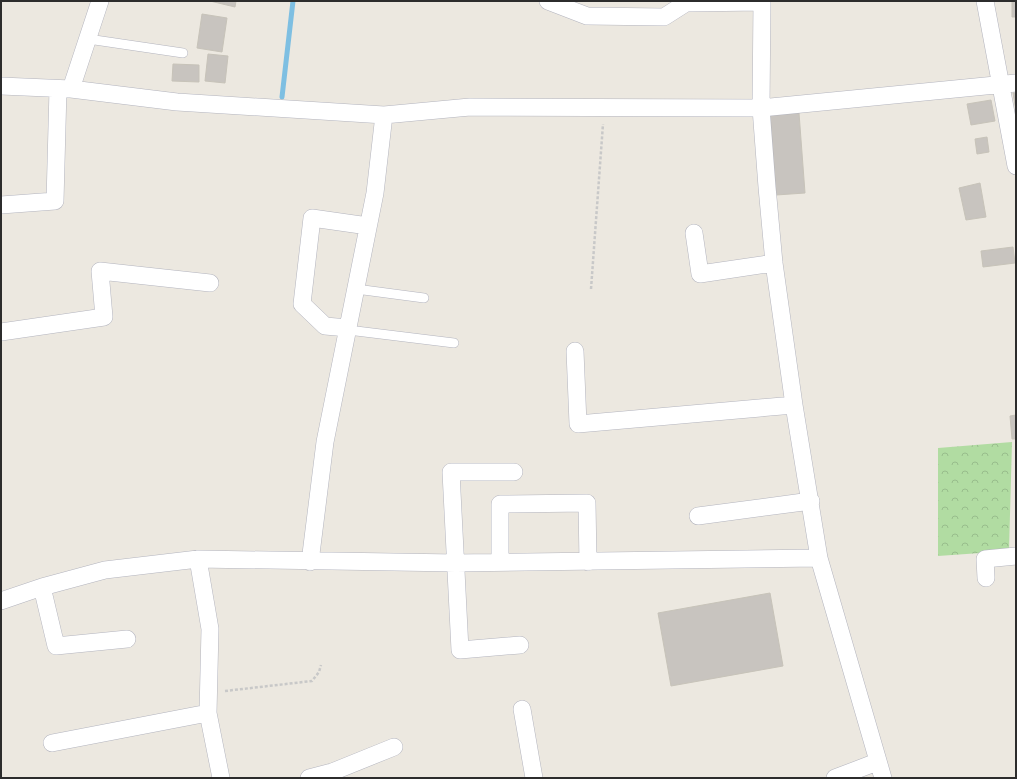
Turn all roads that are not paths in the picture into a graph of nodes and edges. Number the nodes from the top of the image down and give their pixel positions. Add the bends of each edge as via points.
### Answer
1 (100, 1) edge
2 (548, 1) edge
3 (762, 1) edge
4 (985, 1) edge
5 (652, 9) edge
6 (88, 40) junction
7 (183, 53) dead end
8 (1008, 84) edge
9 (1, 86) edge
10 (65, 89) junction
11 (761, 108) junction
12 (384, 115) junction
13 (1016, 166) edge
14 (1, 205) edge
15 (368, 226) junction
16 (694, 233) dead end
17 (774, 263) junction
18 (210, 283) dead end
19 (356, 290) junction
20 (424, 298) dead end
21 (348, 329) junction
22 (1, 332) edge
23 (454, 343) dead end
24 (575, 351) dead end
25 (794, 405) junction
26 (514, 472) dead end
27 (811, 501) junction
28 (698, 516) dead end
29 (1016, 556) edge
30 (819, 558) junction
31 (198, 559) junction
32 (310, 562) junction
33 (500, 562) junction
34 (588, 562) junction
35 (456, 563) junction
36 (986, 578) dead end
37 (42, 587) junction
38 (1, 599) edge
39 (127, 639) dead end
40 (520, 645) dead end
41 (522, 709) dead end
42 (208, 713) junction
43 (52, 743) dead end
44 (394, 747) dead end
45 (880, 770) edge
46 (221, 778) edge
47 (309, 778) edge
48 (534, 778) edge
49 (836, 778) edge

1 - 6 street
2 - 5 street via 587,16
3 - 5 street via 686,3 664,17
3 - 11 street
4 - 8 street
6 - 7 lane
6 - 10 street
8 - 11 street
8 - 13 street
9 - 10 street
10 - 12 street via 177,102
10 - 14 street via 55,201
11 - 12 street via 470,107
11 - 17 street
12 - 15 street via 375,193
15 - 19 street
15 - 21 street via 312,218 302,304 325,326
16 - 17 street via 700,274
17 - 25 street
18 - 22 street via 100,271 104,317
19 - 20 lane
19 - 21 street
21 - 23 lane
21 - 32 street via 324,442
24 - 25 street via 578,424
25 - 27 street
26 - 35 street via 451,472
27 - 28 street
27 - 30 street
29 - 36 street via 985,559
30 - 34 street
30 - 45 street
31 - 32 street
31 - 37 street via 105,570
31 - 42 street via 210,629
32 - 35 street
33 - 34 street
33 - 34 street via 500,504 586,503
33 - 35 street
35 - 40 street via 460,650
37 - 38 street
37 - 39 street via 56,646
41 - 48 street
42 - 43 street
42 - 46 street
44 - 47 street via 332,772
45 - 49 street

